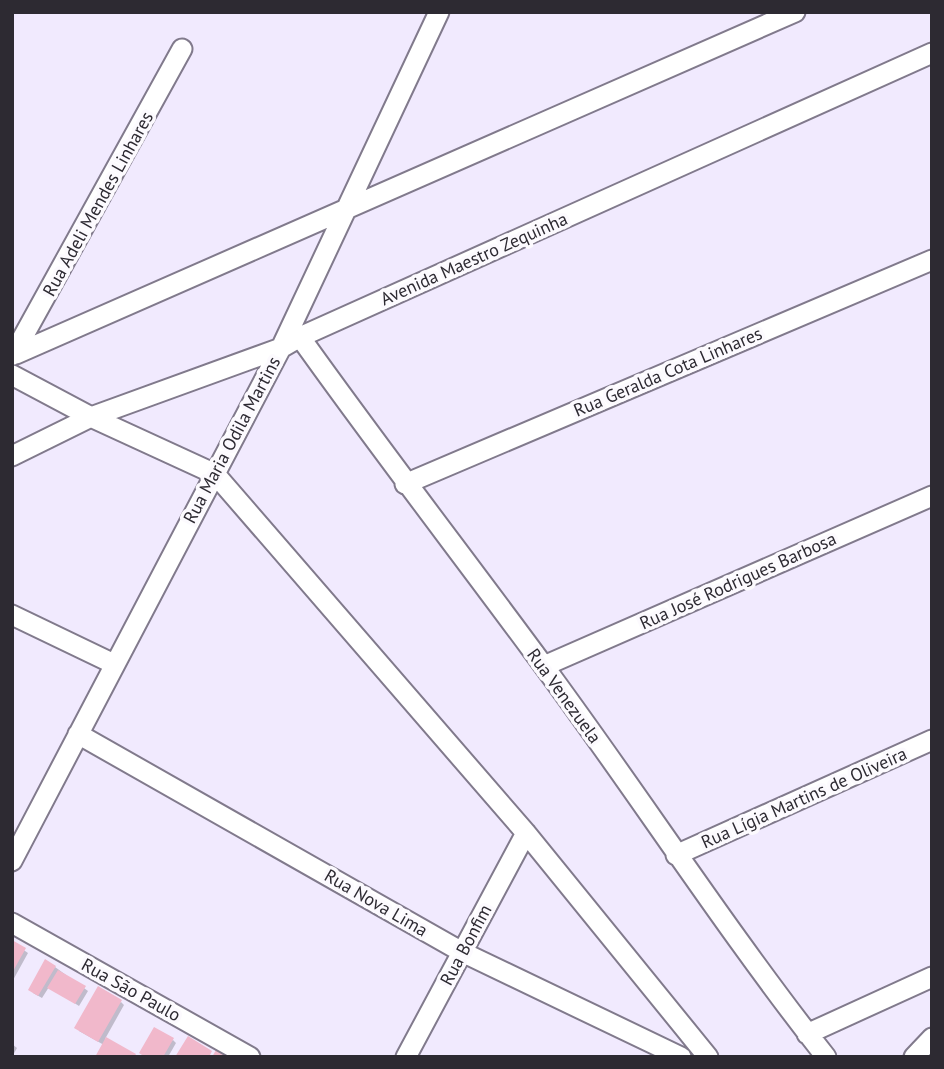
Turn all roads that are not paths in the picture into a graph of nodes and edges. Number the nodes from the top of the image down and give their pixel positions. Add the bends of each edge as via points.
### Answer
1 (439, 12) edge
2 (795, 12) edge
3 (182, 49) dead end
4 (932, 53) edge
5 (345, 212) junction
6 (932, 260) edge
7 (300, 337) junction
8 (281, 348) junction
9 (14, 355) edge
10 (12, 375) edge
11 (92, 417) junction
12 (12, 456) edge
13 (215, 474) junction
14 (405, 484) junction
15 (932, 496) edge
16 (12, 615) edge
17 (114, 664) junction
18 (544, 666) junction
19 (78, 734) junction
20 (932, 740) edge
21 (526, 832) junction
22 (676, 855) junction
23 (12, 861) edge
24 (12, 923) edge
25 (462, 952) junction
26 (932, 977) edge
27 (807, 1034) junction
28 (932, 1038) edge
29 (250, 1057) edge
30 (406, 1057) edge
31 (681, 1057) edge
32 (708, 1057) edge
33 (826, 1057) edge
34 (914, 1057) edge

1 - 5 street, Rua Maria Odila Martins
2 - 5 street
3 - 9 street, Rua Adeli Mendes Linhares
4 - 7 street, Avenida Maestro Zequinha
5 - 8 street, Rua Maria Odila Martins
5 - 9 street
6 - 14 street, Rua Geralda Cota Linhares
7 - 8 street, Avenida Maestro Zequinha
7 - 14 street, Rua Venezuela
8 - 11 street, Avenida Maestro Zequinha
8 - 13 street, Rua Maria Odila Martins
10 - 11 street
11 - 12 street, Avenida Maestro Zequinha
11 - 13 street
13 - 17 street, Rua Maria Odila Martins
13 - 21 street
14 - 18 street, Rua Venezuela
15 - 18 street, Rua José Rodrigues Barbosa
16 - 17 street
17 - 19 street, Rua Maria Odila Martins
18 - 22 street, Rua Venezuela
19 - 23 street, Rua Maria Odila Martins
19 - 25 street, Rua Nova Lima
20 - 22 street, Rua Lígia Martins de Oliveira
21 - 25 street, Rua Bonfim
21 - 32 street
22 - 27 street, Rua Venezuela
24 - 29 street, Rua São Paulo
25 - 30 street, Rua Bonfim
25 - 31 street, Rua Nova Lima
26 - 27 street
27 - 33 street, Rua Venezuela
28 - 34 street

